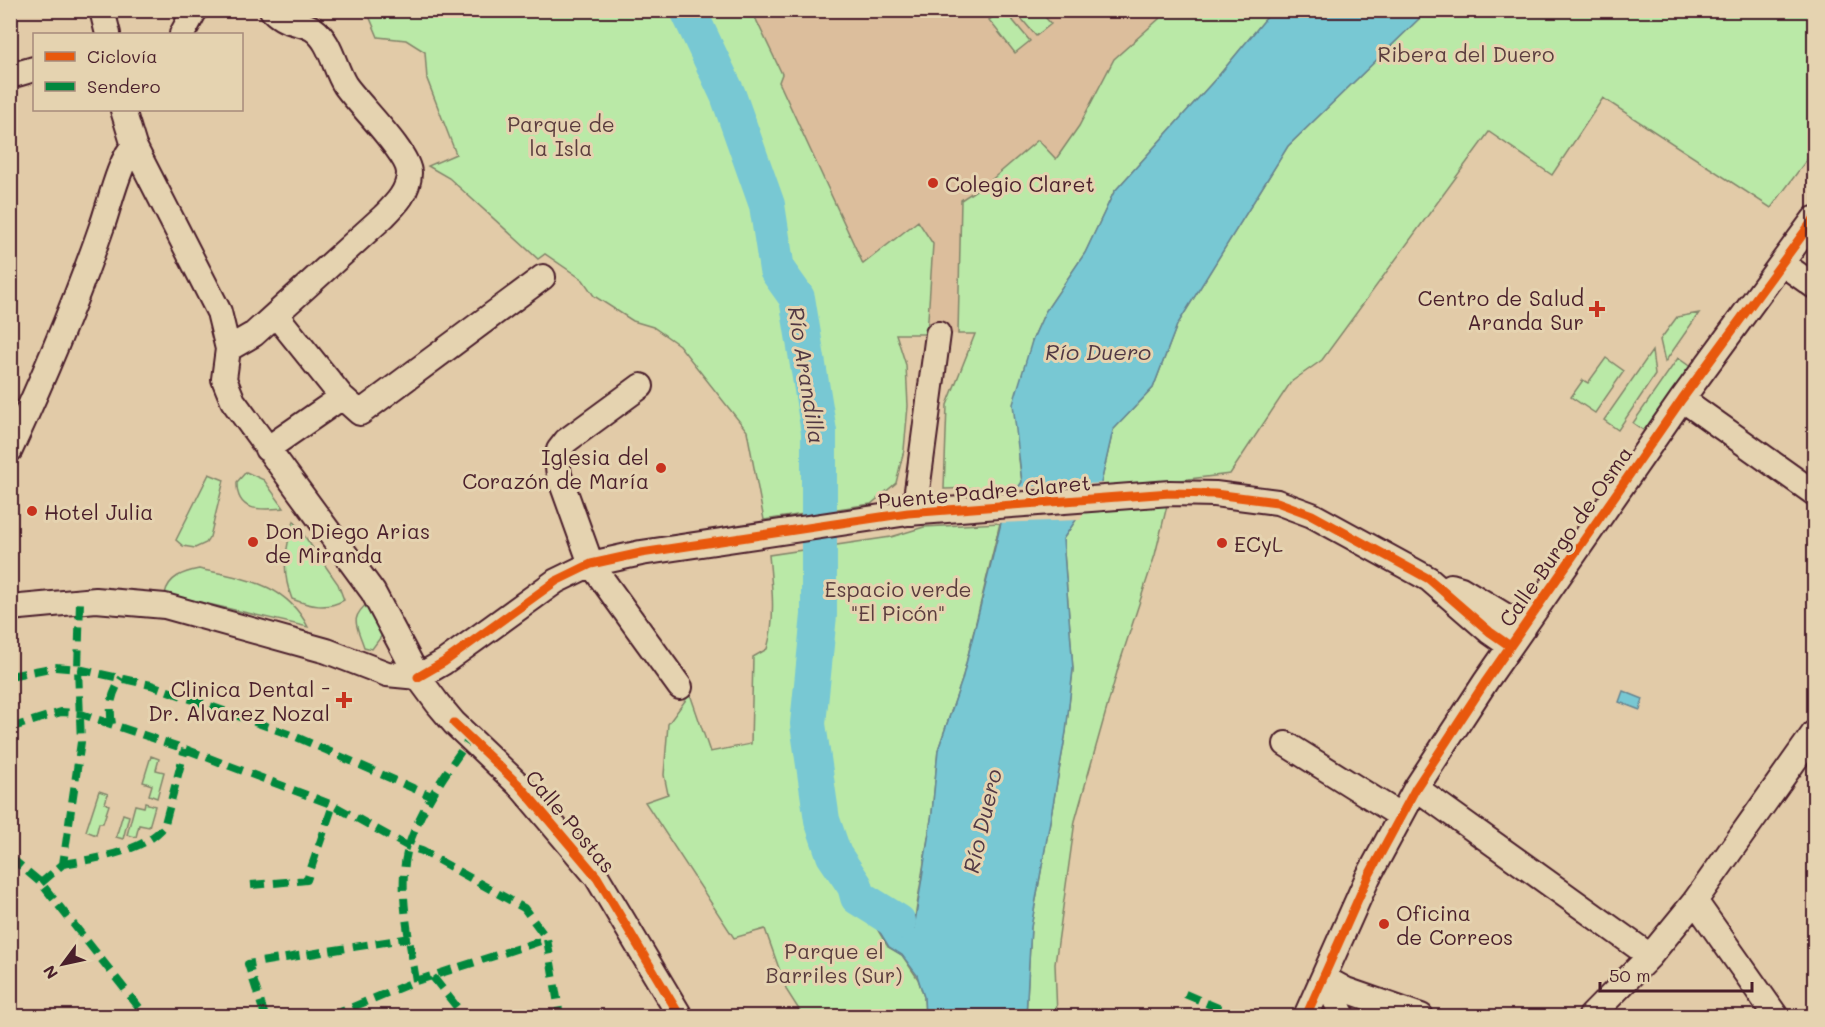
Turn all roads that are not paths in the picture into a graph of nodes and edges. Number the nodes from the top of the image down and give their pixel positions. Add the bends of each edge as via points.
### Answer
1 (195, 10) edge
2 (272, 10) edge
3 (183, 33) edge
4 (33, 69) edge
5 (10, 76) edge
6 (124, 111) edge
7 (134, 146) junction
8 (155, 184) junction
9 (112, 192) junction
10 (1815, 219) edge
11 (1783, 264) junction
12 (543, 277) dead end
13 (1815, 286) edge
14 (276, 315) junction
15 (938, 334) dead end
16 (228, 350) junction
17 (641, 386) dead end
18 (342, 397) junction
19 (1682, 399) junction
20 (267, 449) junction
21 (10, 450) edge
22 (1815, 493) edge
23 (914, 513) junction
24 (591, 564) junction
25 (10, 608) edge
26 (1517, 637) junction
27 (418, 677) junction
28 (680, 687) dead end
29 (1815, 733) edge
30 (1287, 744) dead end
31 (1416, 788) junction
32 (1401, 816) junction
33 (1695, 901) junction
34 (1650, 956) junction
35 (1324, 978) junction
36 (680, 1017) edge
37 (1306, 1017) edge
38 (1343, 1017) edge
39 (1421, 1017) edge
40 (1591, 1017) edge
41 (1776, 1017) edge

1 - 3 street
2 - 14 street via 283,21 313,30 333,56 344,83 404,157 410,172 396,204
4 - 5 street
6 - 7 street
7 - 8 street
7 - 9 street
8 - 9 street via 137,184
8 - 16 street via 219,312
9 - 21 street via 89,259
10 - 11 street, Calle Burgo de Osma
11 - 13 street
11 - 19 street, Calle Burgo de Osma
12 - 18 street via 366,410 357,412
14 - 16 street via 247,340
14 - 18 street
15 - 23 street
16 - 20 street, Calle Postas via 224,379 233,401
17 - 24 street via 559,450 559,475
18 - 20 street
19 - 22 street
19 - 26 street, Calle Burgo de Osma
20 - 27 street, Calle Postas via 373,592
23 - 24 street, Puente Padre Claret via 641,553
23 - 26 street, Puente Padre Claret via 1170,493 1277,502 1312,515 1429,579 1490,632
24 - 27 street, Puente Padre Claret via 556,581
24 - 28 street
25 - 27 street via 80,601 165,606 327,651 387,674
26 - 31 street, Calle Burgo de Osma
27 - 36 street, Calle Postas via 454,723 520,786 597,877
29 - 33 street
30 - 32 street
31 - 32 street, Calle Burgo de Osma
31 - 34 street
32 - 35 street, Calle Burgo de Osma via 1368,877
33 - 34 street
33 - 41 street
34 - 40 street
35 - 37 street, Calle Burgo de Osma
35 - 38 street
35 - 39 street

